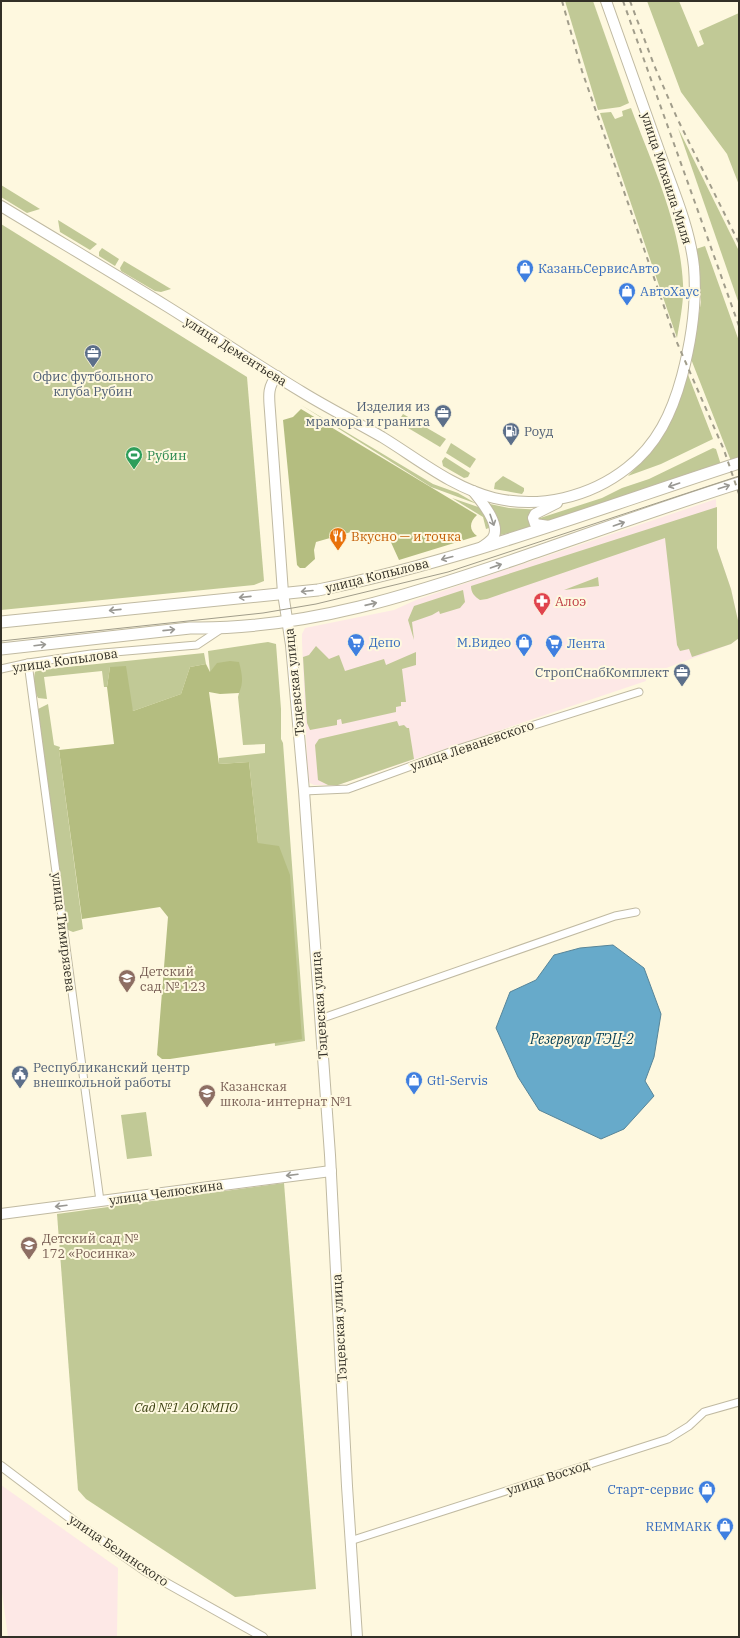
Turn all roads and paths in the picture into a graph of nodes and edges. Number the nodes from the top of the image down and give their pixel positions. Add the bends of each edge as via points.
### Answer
1 (606, 1) edge
2 (1, 206) edge
3 (276, 376) junction
4 (739, 463) edge
5 (739, 483) edge
6 (474, 491) junction
7 (567, 497) junction
8 (551, 526) junction
9 (480, 548) junction
10 (284, 593) junction
11 (1, 622) edge
12 (288, 622) junction
13 (220, 629) junction
14 (1, 649) edge
15 (28, 663) junction
16 (1, 669) edge
17 (639, 692) dead end
18 (304, 791) junction
19 (636, 912) dead end
20 (320, 1019) junction
21 (330, 1170) junction
22 (100, 1201) junction
23 (1, 1214) edge
24 (739, 1402) edge
25 (1, 1466) edge
26 (350, 1541) junction
27 (264, 1637) edge
28 (357, 1637) edge

1 - 7 main road, улица Михаила Миля via 684,223 694,267 695,293 686,362 666,423 638,460 622,472 601,485
2 - 3 main road, улица Дементьева
3 - 6 main road, улица Дементьева via 446,478
3 - 10 main road, Тэцевская улица via 271,383 269,404
4 -> 8 main road, улица Копылова
12 -> 5 main road, улица Копылова via 397,598
6 - 7 main road, улица Михаила Миля via 494,498 528,502 546,502
6 -> 9 main road via 491,514 495,528 492,539
7 - 8 main road via 534,516 535,524
8 - 9 main road, улица Копылова
9 -> 10 main road, улица Копылова via 368,580 318,590
10 -> 11 main road, улица Копылова
10 - 12 main road, Тэцевская улица
12 - 13 main road, улица Копылова
12 - 18 main road, Тэцевская улица
14 -> 13 main road, улица Копылова via 190,628
13 - 15 street, улица Копылова via 197,645 91,654
15 - 16 street, улица Копылова
15 - 22 street, улица Тимирязева
17 - 18 street, улица Леваневского via 461,748 348,789
18 - 20 main road, Тэцевская улица
19 - 20 street via 615,916
20 - 21 main road, Тэцевская улица
21 -> 22 main road, улица Челюскина
21 - 26 main road, Тэцевская улица
22 -> 23 main road, улица Челюскина
24 - 26 street, улица Восход via 704,1412 689,1426 668,1439
25 - 27 street, улица Белинского via 145,1571
26 - 28 main road, Тэцевская улица

